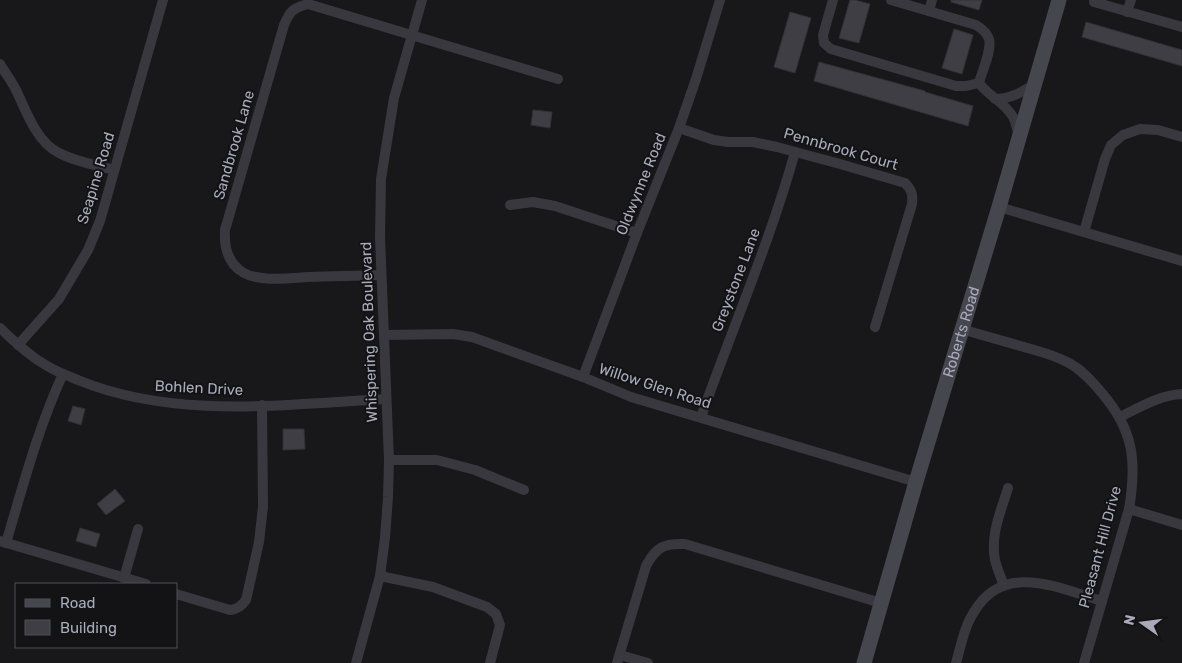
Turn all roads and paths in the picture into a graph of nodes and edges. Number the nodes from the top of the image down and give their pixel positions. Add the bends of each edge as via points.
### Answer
1 (164, 0) edge
2 (422, 0) edge
3 (720, 0) edge
4 (833, 0) edge
5 (891, 0) edge
6 (932, 0) edge
7 (1059, 0) edge
8 (1130, 0) edge
9 (1094, 2) dead end
10 (929, 11) junction
11 (1127, 12) junction
12 (1182, 27) edge
13 (412, 36) junction
14 (0, 64) edge
15 (558, 79) dead end
16 (979, 83) junction
17 (1035, 84) junction
18 (995, 99) junction
19 (679, 128) junction
20 (1019, 137) junction
21 (1182, 137) edge
22 (796, 152) junction
23 (114, 170) junction
24 (510, 205) dead end
25 (999, 208) junction
26 (1084, 232) junction
27 (637, 234) junction
28 (1182, 260) edge
29 (381, 275) junction
30 (875, 327) dead end
31 (0, 328) edge
32 (961, 329) junction
33 (384, 335) junction
34 (18, 345) junction
35 (63, 374) junction
36 (583, 377) junction
37 (1182, 394) edge
38 (386, 399) junction
39 (262, 406) junction
40 (701, 417) junction
41 (1120, 417) junction
42 (389, 460) junction
43 (916, 482) junction
44 (1008, 488) dead end
45 (524, 490) dead end
46 (1129, 510) junction
47 (1182, 525) edge
48 (138, 529) dead end
49 (3, 542) edge
50 (380, 576) junction
51 (124, 578) junction
52 (142, 583) edge
53 (1004, 586) junction
54 (178, 595) edge
55 (1102, 601) junction
56 (881, 603) junction
57 (618, 659) edge
58 (356, 663) edge
59 (490, 663) edge
60 (648, 663) edge
61 (864, 663) edge
62 (956, 663) edge
63 (1084, 663) edge

1 - 23 street, Seapine Road
2 - 13 street, Whispering Oak Boulevard
3 - 19 street, Oldwynne Road
4 - 16 street via 823,35 824,43 831,49 956,86
5 - 10 street
6 - 10 street
7 - 17 main road, Roberts Road
8 - 11 street
9 - 11 street
10 - 16 street via 976,24 989,38
11 - 12 street
13 - 15 street, Sandbrook Lane
13 - 29 street, Whispering Oak Boulevard via 394,98 381,179
13 - 29 street, Sandbrook Lane via 308,4 289,14 225,230 224,240 230,259 251,277
14 - 23 street via 31,124 48,145 58,153
16 - 18 street
17 - 18 street via 1011,98
17 - 20 main road, Roberts Road
18 - 20 street via 1014,117
19 - 22 street, Pennbrook Court via 714,140 753,142
19 - 27 street, Oldwynne Road
20 - 25 main road, Roberts Road
21 - 26 street via 1140,129 1123,135 1111,145
22 - 30 street, Pennbrook Court via 898,180 911,189 912,204
22 - 40 street, Greystone Lane via 784,194
23 - 34 street, Seapine Road via 88,250 59,299
24 - 27 street via 532,202 555,206
25 - 26 street
25 - 32 main road, Roberts Road
26 - 28 street
27 - 36 street, Oldwynne Road
29 - 33 street, Whispering Oak Boulevard
31 - 34 street, Bohlen Drive
32 - 41 street, Pleasant Hill Drive via 1066,361 1088,376
32 - 43 main road, Roberts Road
33 - 36 street, Willow Glen Road via 453,334 472,337
33 - 38 street, Whispering Oak Boulevard
34 - 35 street, Bohlen Drive
35 - 39 street, Bohlen Drive via 107,391 144,400 186,405
35 - 49 street via 50,402
36 - 40 street, Willow Glen Road via 632,397
37 - 41 street via 1150,402
38 - 39 street, Bohlen Drive
38 - 42 street, Whispering Oak Boulevard
39 - 54 street via 263,507 246,600 237,609 230,610
40 - 43 street, Willow Glen Road
41 - 46 street, Pleasant Hill Drive via 1133,462
42 - 45 street via 437,460 475,470
42 - 50 street, Whispering Oak Boulevard
43 - 56 main road, Roberts Road
44 - 53 street via 996,526 994,548
46 - 47 street
46 - 55 street, Pleasant Hill Drive
48 - 51 street
49 - 51 street
50 - 58 street, Whispering Oak Boulevard
50 - 59 street via 433,588 488,607 496,614 500,625
51 - 52 street
53 - 55 street via 1023,582 1043,584
53 - 62 street via 986,597 973,613
55 - 63 street, Pleasant Hill Drive
56 - 57 street via 674,543 662,546 652,554 646,566
56 - 61 main road, Roberts Road
57 - 60 street

